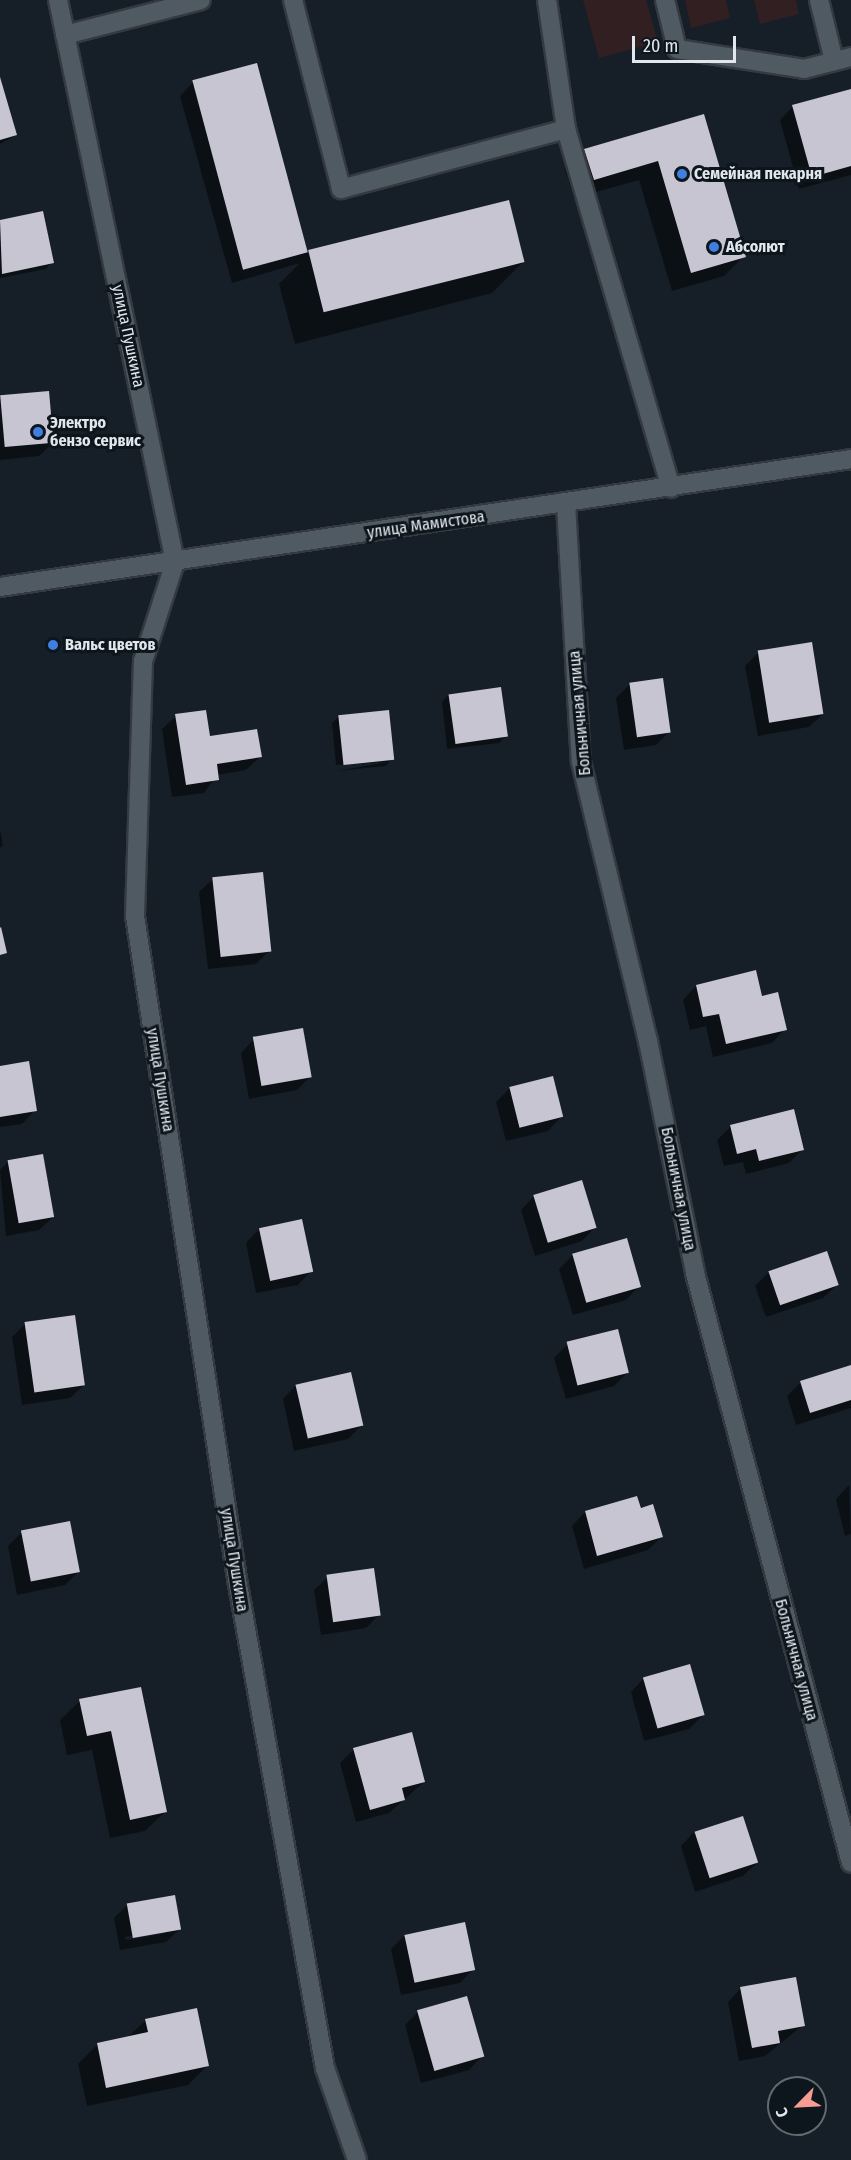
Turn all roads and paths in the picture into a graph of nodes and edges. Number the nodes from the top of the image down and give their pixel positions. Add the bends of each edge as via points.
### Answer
1 (58, 0) edge
2 (201, 0) edge
3 (293, 0) edge
4 (547, 0) edge
5 (665, 0) edge
6 (819, 0) edge
7 (65, 35) junction
8 (843, 59) edge
9 (566, 129) junction
10 (851, 459) edge
11 (671, 488) junction
12 (566, 504) junction
13 (175, 562) junction
14 (0, 587) edge
15 (851, 1863) edge
16 (357, 2160) edge

1 - 7 street, улица Пушкина
2 - 7 street
3 - 9 street via 341,189
4 - 9 street
5 - 8 street via 677,49 804,69
6 - 8 street
7 - 13 street, улица Пушкина
9 - 11 street
10 - 11 street, улица Мамистова
11 - 12 street, улица Мамистова
12 - 13 street, улица Мамистова
12 - 15 street, Больничная улица via 581,762 648,1041 694,1273
13 - 14 street, улица Мамистова
13 - 16 street, улица Пушкина via 142,661 135,916 237,1579 324,2068

